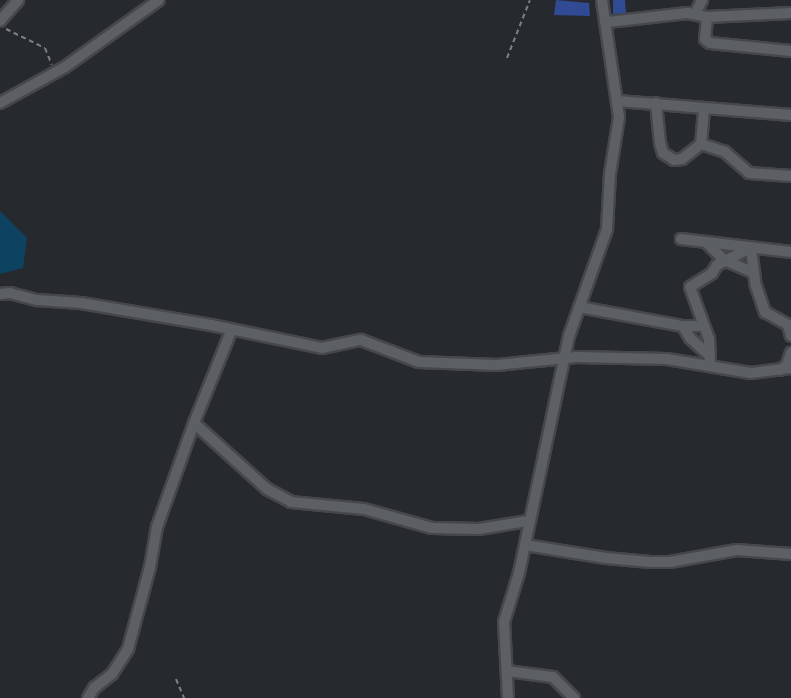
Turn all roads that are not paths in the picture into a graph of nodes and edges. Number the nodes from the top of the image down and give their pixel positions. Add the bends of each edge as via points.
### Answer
1 (19, 0) edge
2 (159, 0) edge
3 (602, 0) edge
4 (702, 0) edge
5 (791, 13) edge
6 (695, 14) junction
7 (707, 17) junction
8 (0, 21) edge
9 (608, 22) junction
10 (791, 51) edge
11 (618, 101) junction
12 (0, 103) edge
13 (656, 103) junction
14 (704, 108) junction
15 (791, 115) edge
16 (701, 144) junction
17 (791, 176) edge
18 (681, 239) dead end
19 (706, 242) junction
20 (751, 248) junction
21 (791, 252) edge
22 (724, 260) junction
23 (754, 273) junction
24 (0, 294) edge
25 (579, 307) junction
26 (789, 324) edge
27 (682, 326) junction
28 (704, 326) junction
29 (232, 329) junction
30 (791, 336) edge
31 (791, 353) edge
32 (566, 359) junction
33 (709, 360) junction
34 (791, 368) edge
35 (779, 370) junction
36 (194, 423) junction
37 (528, 522) junction
38 (525, 545) junction
39 (791, 554) edge
40 (507, 671) junction
41 (88, 698) edge
42 (508, 698) edge
43 (574, 698) edge

1 - 8 street
2 - 12 street via 55,72
3 - 9 street
4 - 6 street
5 - 7 street
6 - 7 street
6 - 9 street
7 - 10 street via 705,39 710,43
9 - 11 street via 611,77
11 - 13 street
11 - 25 street via 607,229
13 - 14 street
13 - 16 street via 663,153 682,159
14 - 15 street
14 - 16 street
16 - 17 street via 725,152 749,173
18 - 19 street
19 - 20 street
19 - 22 street
20 - 21 street
20 - 22 street
20 - 23 street
22 - 23 street
22 - 28 street via 690,287
23 - 26 street via 765,312
24 - 29 street
25 - 27 street
25 - 32 street
26 - 30 street
27 - 28 street
27 - 33 street
28 - 33 street
29 - 32 street via 322,348 348,341 372,342 407,359 442,364
29 - 36 street
31 - 35 street via 787,365
32 - 33 street
32 - 37 street
33 - 35 street via 751,373
34 - 35 street
36 - 37 street via 277,497 301,505 364,509 432,528
36 - 41 street via 157,527 128,649
37 - 38 street
38 - 39 street via 639,562 670,562 737,550
38 - 40 street via 504,622
40 - 42 street
40 - 43 street via 553,677

